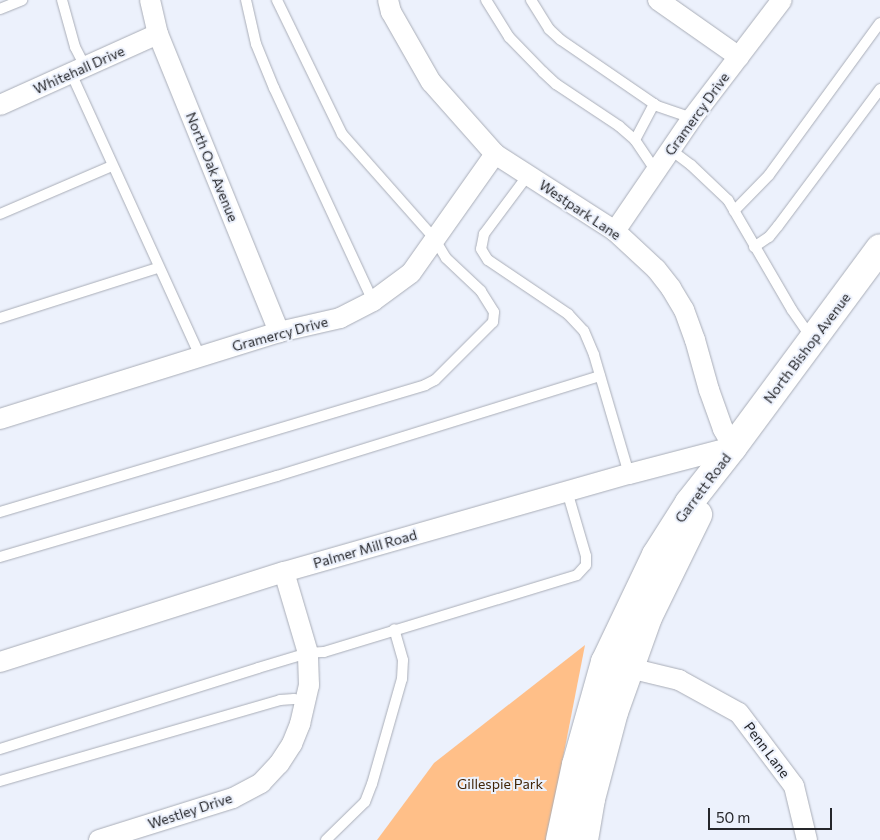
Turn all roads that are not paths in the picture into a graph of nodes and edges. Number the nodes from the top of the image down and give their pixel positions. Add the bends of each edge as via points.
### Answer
1 (22, 0) edge
2 (62, 0) edge
3 (150, 0) edge
4 (246, 0) edge
5 (277, 0) edge
6 (388, 0) edge
7 (486, 0) edge
8 (531, 0) edge
9 (658, 0) edge
10 (782, 0) edge
11 (0, 9) edge
12 (880, 23) edge
13 (158, 34) junction
14 (739, 57) junction
15 (78, 70) junction
16 (880, 89) edge
17 (654, 104) junction
18 (0, 105) edge
19 (692, 118) junction
20 (635, 140) junction
21 (671, 150) junction
22 (495, 154) junction
23 (112, 166) junction
24 (656, 171) junction
25 (528, 175) junction
26 (734, 211) junction
27 (0, 214) edge
28 (615, 231) junction
29 (435, 240) junction
30 (754, 247) junction
31 (880, 248) edge
32 (158, 268) junction
33 (373, 301) junction
34 (0, 318) edge
35 (280, 332) junction
36 (813, 339) junction
37 (200, 356) junction
38 (600, 376) junction
39 (0, 418) edge
40 (733, 447) junction
41 (629, 474) junction
42 (567, 491) junction
43 (0, 512) edge
44 (0, 557) edge
45 (284, 572) junction
46 (394, 629) junction
47 (308, 653) junction
48 (0, 662) edge
49 (618, 665) junction
50 (306, 702) junction
51 (0, 749) edge
52 (0, 781) edge
53 (99, 840) edge
54 (326, 840) edge
55 (560, 840) edge
56 (584, 840) edge
57 (807, 840) edge

1 - 11 lane
2 - 15 lane
3 - 13 street, North Oak Avenue
4 - 33 lane via 256,44 274,88
5 - 29 lane via 342,134
6 - 22 street, Westpark Lane via 391,12 431,82
7 - 20 lane via 509,37 556,84
8 - 17 lane via 549,29 561,40
9 - 14 street
10 - 14 street, Gramercy Drive
12 - 26 lane via 769,175
13 - 15 street, Whitehall Drive
13 - 35 street, North Oak Avenue
14 - 19 street, Gramercy Drive
15 - 18 street, Whitehall Drive
15 - 23 lane
16 - 30 lane via 778,226
17 - 19 lane
17 - 20 lane
19 - 21 street, Gramercy Drive
20 - 24 lane
21 - 24 street, Gramercy Drive
21 - 26 lane via 710,182
22 - 25 street, Westpark Lane
22 - 29 street, Gramercy Drive
23 - 27 lane
23 - 32 lane
24 - 28 street, Gramercy Drive
25 - 28 street, Westpark Lane
25 - 38 lane via 484,234 481,248 488,260 568,314 584,331
26 - 30 lane
28 - 40 street, Westpark Lane via 656,269 684,310 709,390
29 - 33 street, Gramercy Drive via 411,272
29 - 43 lane via 446,258 481,290 494,312 493,322 486,331 435,380 401,393
30 - 36 lane
31 - 36 main road, North Bishop Avenue
32 - 34 lane
32 - 37 lane
33 - 35 street, Gramercy Drive via 340,318
35 - 37 street, Gramercy Drive
36 - 40 main road, North Bishop Avenue
37 - 39 street, Gramercy Drive
38 - 41 lane
38 - 44 lane
40 - 41 street, Palmer Mill Road
40 - 49 main road, Garrett Road via 689,503 656,555
41 - 42 street, Palmer Mill Road
42 - 45 street, Palmer Mill Road
42 - 46 lane via 586,556 583,571
45 - 47 street, Westley Drive
45 - 48 street, Palmer Mill Road
46 - 47 lane via 324,652
46 - 54 lane via 403,660 402,679 372,784 365,802
47 - 50 street, Westley Drive
47 - 51 lane
49 - 55 main road, Garrett Road via 576,765
49 - 56 main road, Garrett Road via 614,712 591,798
49 - 57 street, Penn Lane via 679,680 739,713 794,786
50 - 52 lane via 280,700
50 - 53 street, Westley Drive via 292,744 261,783 233,798

